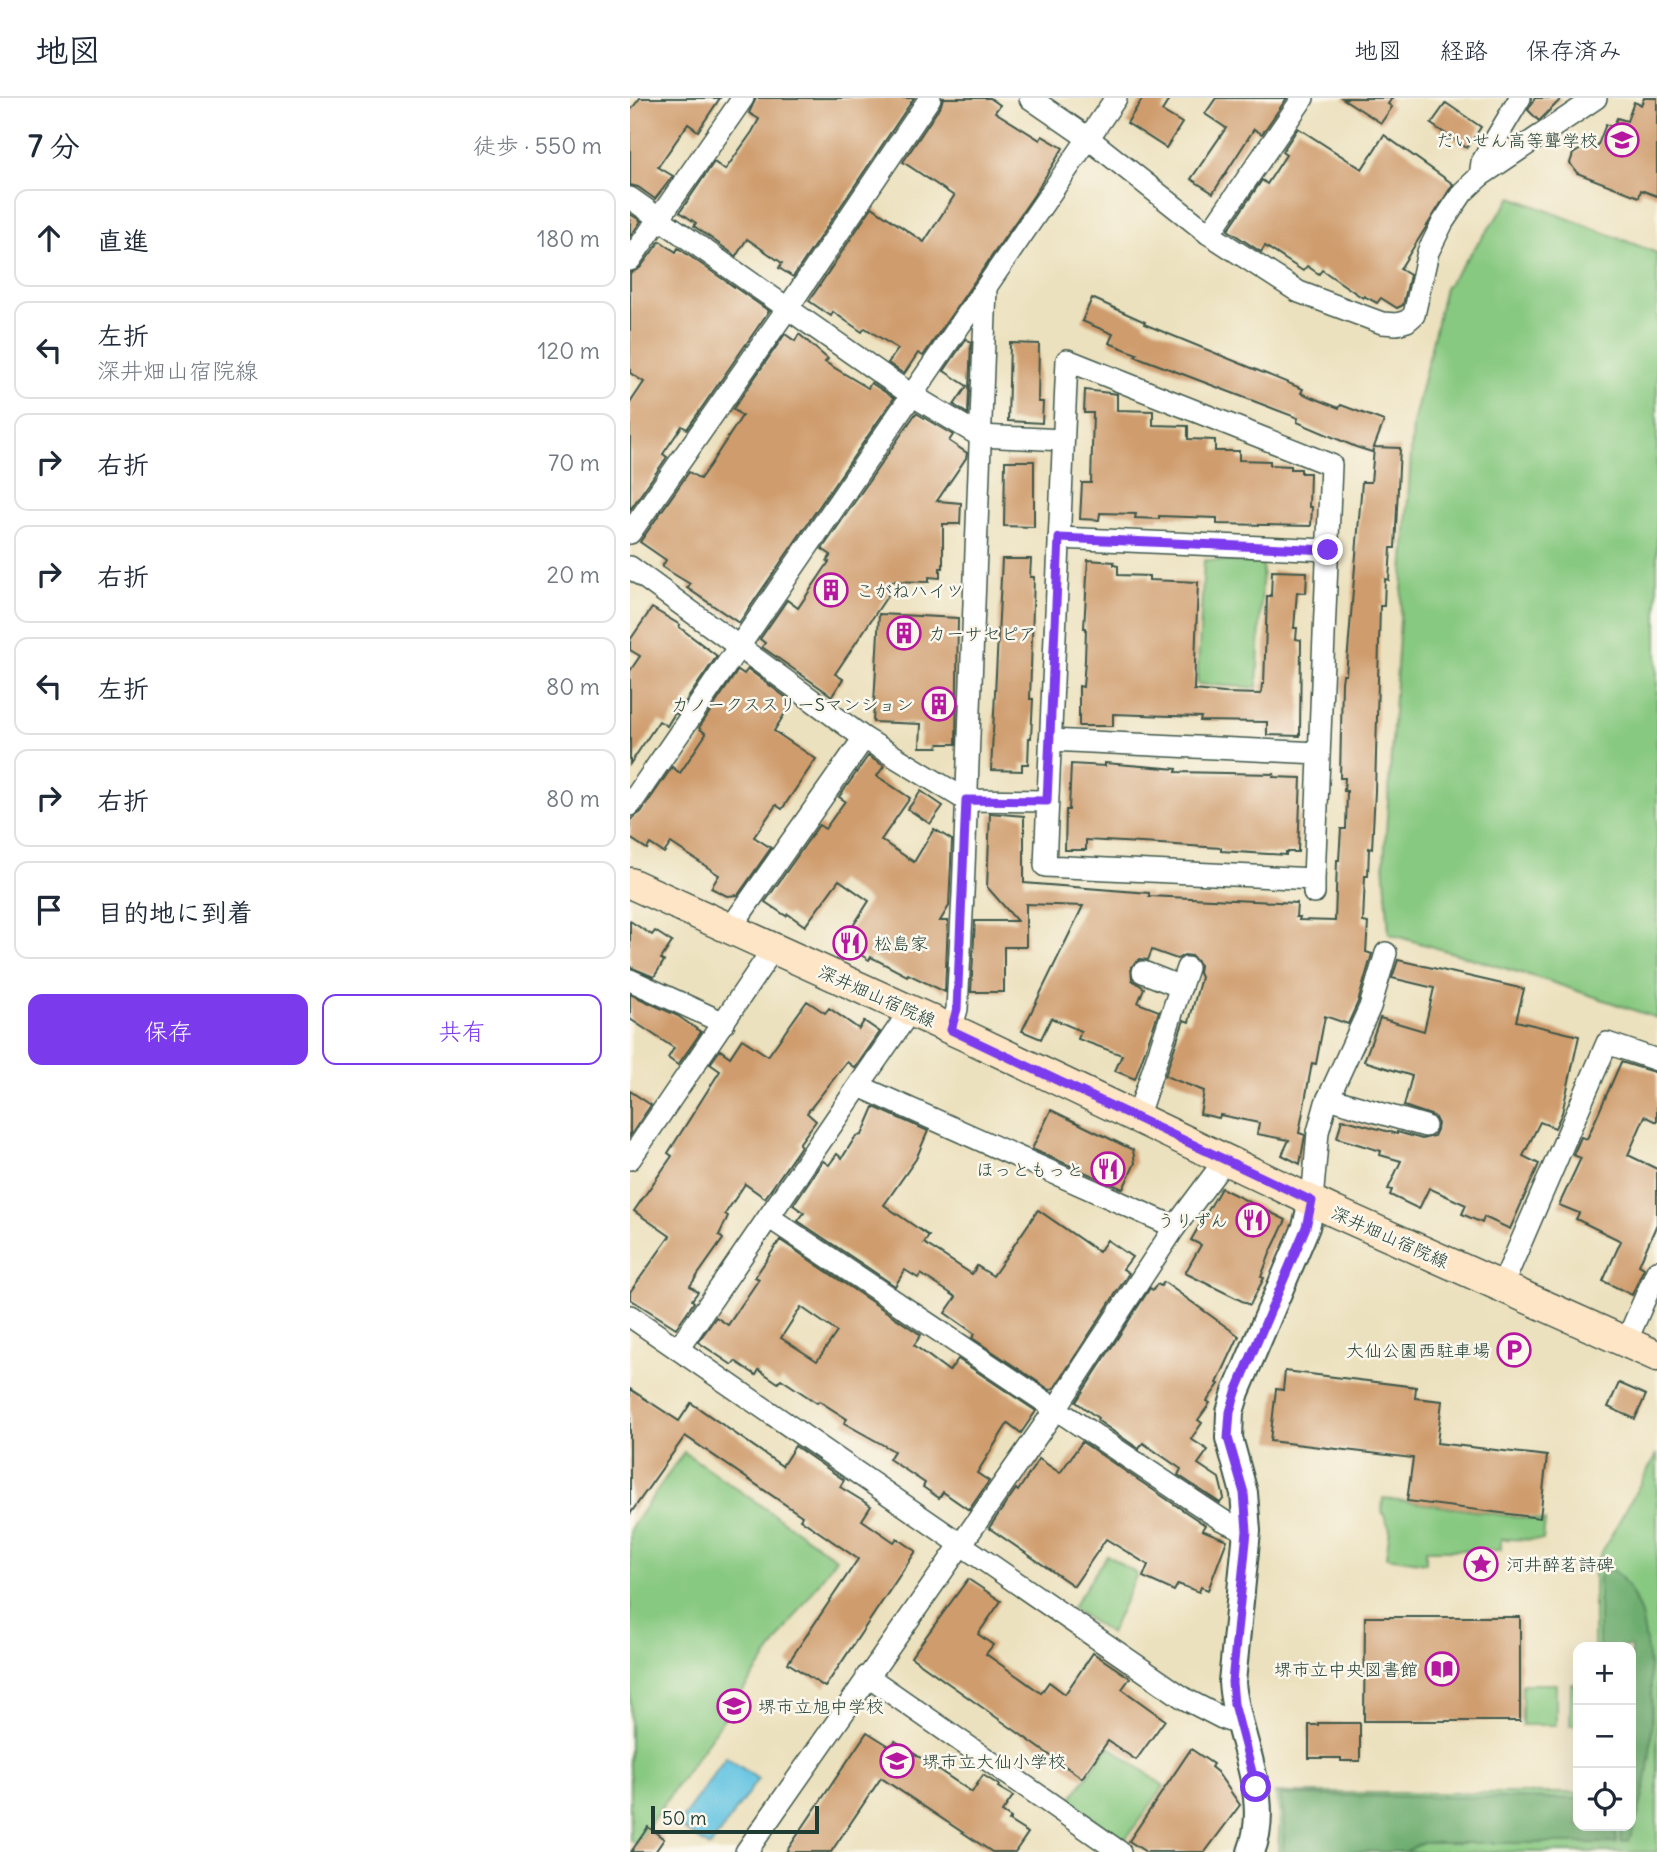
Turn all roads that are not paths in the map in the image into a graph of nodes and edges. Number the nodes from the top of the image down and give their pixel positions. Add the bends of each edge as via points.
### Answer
1 (743, 98) edge
2 (930, 98) edge
3 (1030, 98) edge
4 (1116, 98) edge
5 (1303, 98) edge
6 (1520, 98) edge
7 (1596, 98) edge
8 (1088, 138) junction
9 (1480, 176) junction
10 (630, 198) edge
11 (659, 219) junction
12 (1209, 234) junction
13 (630, 260) edge
14 (986, 288) junction
15 (786, 309) junction
16 (911, 394) junction
17 (980, 436) junction
18 (1063, 440) junction
19 (630, 533) edge
20 (1059, 538) junction
21 (1328, 550) junction
22 (630, 567) edge
23 (738, 647) junction
24 (864, 738) junction
25 (1050, 740) junction
26 (1319, 753) junction
27 (966, 800) junction
28 (1047, 801) junction
29 (630, 805) edge
30 (630, 883) edge
31 (729, 930) junction
32 (773, 949) junction
33 (1387, 953) dead end
34 (1143, 972) dead end
35 (630, 979) edge
36 (910, 1012) junction
37 (724, 1023) junction
38 (951, 1030) junction
39 (1657, 1060) edge
40 (859, 1086) junction
41 (1328, 1098) junction
42 (1137, 1118) junction
43 (1425, 1126) dead end
44 (631, 1154) edge
45 (1226, 1159) junction
46 (1312, 1201) junction
47 (769, 1218) junction
48 (1175, 1227) junction
49 (1657, 1271) edge
50 (1502, 1286) junction
51 (630, 1316) edge
52 (1626, 1342) junction
53 (678, 1349) junction
54 (1657, 1356) edge
55 (1055, 1410) junction
56 (1247, 1531) junction
57 (961, 1543) junction
58 (867, 1676) junction
59 (1239, 1724) junction
60 (746, 1852) edge
61 (1120, 1852) edge
62 (1251, 1852) edge

1 - 11 street
2 - 15 street
3 - 8 street
4 - 8 street
5 - 12 street
6 - 9 street via 1482,162
7 - 9 street
8 - 12 street
8 - 14 street
9 - 12 street via 1443,222 1429,252 1414,315 1397,324 1382,323 1299,292
10 - 11 street
11 - 13 street
11 - 15 street
14 - 16 street
14 - 17 street
15 - 16 street
15 - 19 street
16 - 17 street
16 - 23 street
17 - 18 street
17 - 27 street
18 - 20 street
18 - 21 street via 1067,360 1331,465
20 - 21 street
20 - 25 street
21 - 26 street
22 - 23 street
23 - 24 street
23 - 29 street
24 - 27 street
24 - 31 street
25 - 26 street
25 - 28 street
26 - 28 street via 1314,886 1045,866
27 - 28 street
27 - 38 street via 957,1009
30 - 31 main road, 深井畑山宿院線
31 - 32 main road, 深井畑山宿院線
32 - 36 main road, 深井畑山宿院線
32 - 37 street
33 - 41 street via 1370,1007
34 - 42 street via 1184,977
35 - 37 street
36 - 38 main road, 深井畑山宿院線
36 - 40 street
37 - 44 street
38 - 42 main road, 深井畑山宿院線
39 - 50 street via 1606,1043
40 - 47 street
40 - 48 street
41 - 43 street
41 - 46 street via 1318,1132
42 - 45 main road, 深井畑山宿院線
45 - 46 main road, 深井畑山宿院線
45 - 48 street
46 - 50 main road, 深井畑山宿院線
46 - 56 street via 1306,1227 1230,1412 1228,1438 1244,1493
47 - 53 street
47 - 55 street
48 - 55 street
49 - 52 street
50 - 52 main road, 深井畑山宿院線
51 - 53 street
52 - 54 main road, 深井畑山宿院線
53 - 57 street
55 - 56 street via 1222,1520
55 - 57 street
56 - 59 street via 1232,1682
57 - 58 street
57 - 59 street via 1185,1699
58 - 60 street
58 - 61 street
59 - 62 street via 1259,1812

